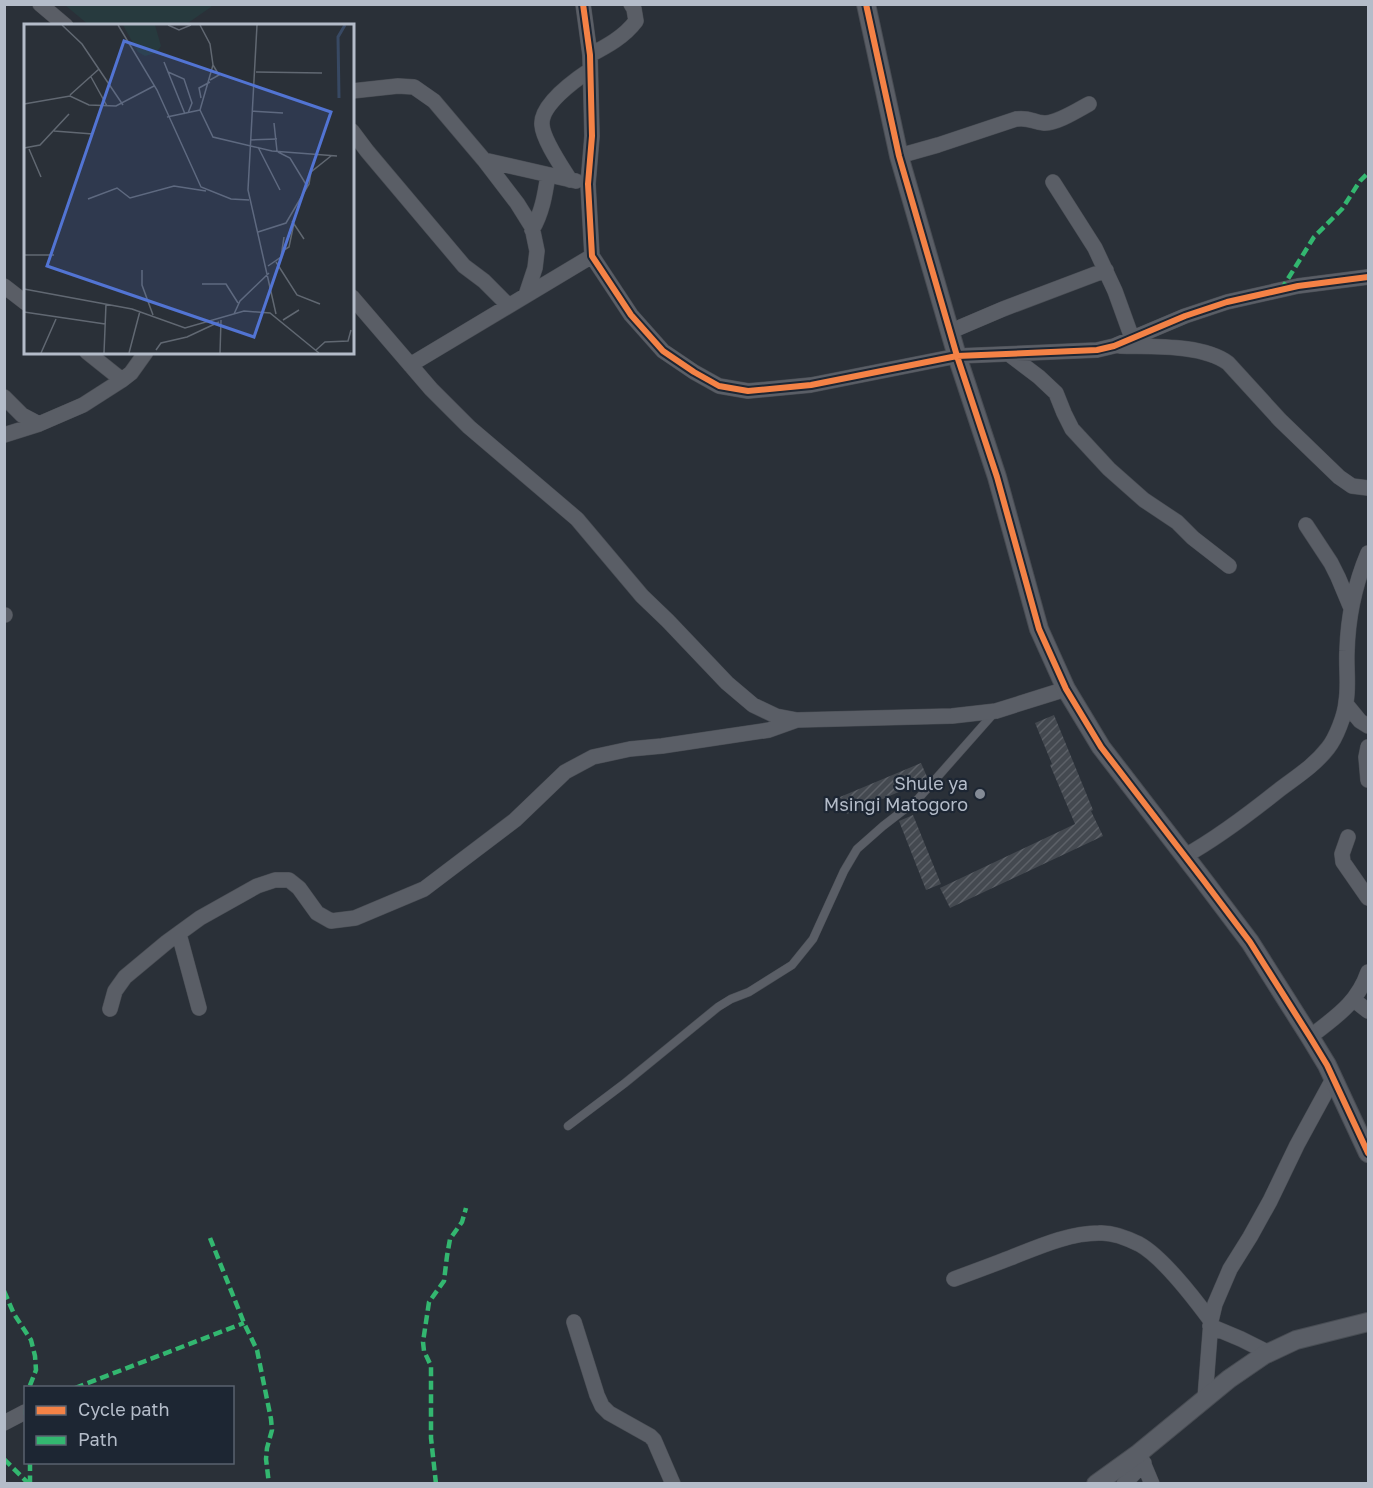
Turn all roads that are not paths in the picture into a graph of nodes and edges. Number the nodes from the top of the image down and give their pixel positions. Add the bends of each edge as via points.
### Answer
1 (40, 4) edge
2 (583, 4) edge
3 (631, 4) edge
4 (866, 4) edge
5 (64, 24) edge
6 (590, 63) junction
7 (354, 91) edge
8 (1089, 104) dead end
9 (354, 134) edge
10 (550, 146) junction
11 (898, 156) junction
12 (484, 160) junction
13 (545, 175) junction
14 (570, 180) junction
15 (1053, 182) dead end
16 (588, 184) junction
17 (532, 230) junction
18 (592, 256) junction
19 (1106, 270) junction
20 (1368, 277) edge
21 (4, 286) edge
22 (526, 295) junction
23 (354, 299) edge
24 (24, 301) edge
25 (508, 305) junction
26 (950, 332) junction
27 (1132, 338) junction
28 (1114, 346) junction
29 (90, 354) edge
30 (145, 354) edge
31 (1010, 355) junction
32 (957, 356) junction
33 (410, 365) junction
34 (122, 380) junction
35 (4, 397) edge
36 (39, 424) junction
37 (4, 435) edge
38 (1368, 488) edge
39 (1306, 525) dead end
40 (1368, 553) edge
41 (1229, 566) dead end
42 (1351, 608) junction
43 (1066, 689) junction
44 (1346, 704) junction
45 (996, 711) junction
46 (797, 720) junction
47 (1368, 726) edge
48 (1368, 747) edge
49 (1368, 780) edge
50 (1348, 837) dead end
51 (1185, 856) junction
52 (1368, 898) edge
53 (178, 934) junction
54 (1368, 972) edge
55 (1354, 1000) junction
56 (199, 1008) dead end
57 (110, 1009) dead end
58 (1368, 1011) edge
59 (1310, 1037) junction
60 (1333, 1079) junction
61 (568, 1126) dead end
62 (1368, 1153) edge
63 (954, 1279) dead end
64 (574, 1322) dead end
65 (1368, 1322) edge
66 (1211, 1324) junction
67 (1269, 1353) junction
68 (1205, 1398) junction
69 (24, 1413) edge
70 (4, 1423) edge
71 (1142, 1458) junction
72 (673, 1484) edge
73 (1095, 1484) edge
74 (1124, 1484) edge
75 (1152, 1484) edge

1 - 5 street
2 - 6 street
3 - 6 street via 636,21
4 - 11 street
6 - 10 street via 544,114 543,132
6 - 16 street via 592,136
7 - 12 street via 414,87 434,101
8 - 11 street via 1052,122 1016,119
9 - 25 street via 464,266
10 - 13 street
10 - 14 street
11 - 26 street
12 - 13 street
12 - 17 street
13 - 14 street
13 - 17 street via 542,207
14 - 16 street
15 - 19 street
16 - 18 street
17 - 22 street via 537,251
18 - 22 street
18 - 32 street via 631,315 663,351 719,386 748,391 811,385
19 - 26 street
19 - 27 street
20 - 27 street via 1298,286 1227,302
21 - 24 street
22 - 25 street
23 - 33 street
25 - 33 street
26 - 32 street
27 - 28 street
28 - 31 street
28 - 38 street via 1181,349 1219,357 1339,477 1352,486
29 - 34 street
30 - 34 street
31 - 32 street
31 - 41 street via 1056,393 1072,429 1108,469
32 - 43 street via 1039,629
33 - 46 street via 469,427 577,519 642,596 727,683 753,705
34 - 36 street via 83,405
35 - 36 street via 22,415
36 - 37 street
39 - 42 street via 1331,563
40 - 42 street
42 - 44 street
43 - 45 street
43 - 51 street via 1101,747
44 - 47 street
44 - 51 street via 1329,746 1313,765 1212,841
45 - 46 street via 952,716
45 - 61 lane via 918,799 857,849 813,939 792,965 718,1007
46 - 53 street via 769,730 593,757 565,772 515,820 424,889 355,918 332,921 317,913 289,880 275,880 231,900
48 - 49 street
50 - 52 street via 1342,854 1344,862
51 - 59 street via 1250,942
53 - 56 street
53 - 57 street via 125,977 115,991
54 - 55 street
55 - 58 street
55 - 59 street
59 - 60 street
60 - 62 street
60 - 66 street via 1230,1269
63 - 66 street via 1040,1246 1100,1232 1120,1236 1156,1257
64 - 72 street via 602,1406 654,1440
65 - 67 street via 1296,1340
66 - 67 street
66 - 68 street
67 - 68 street
68 - 71 street
69 - 70 street
71 - 73 street
71 - 74 street
71 - 75 street

